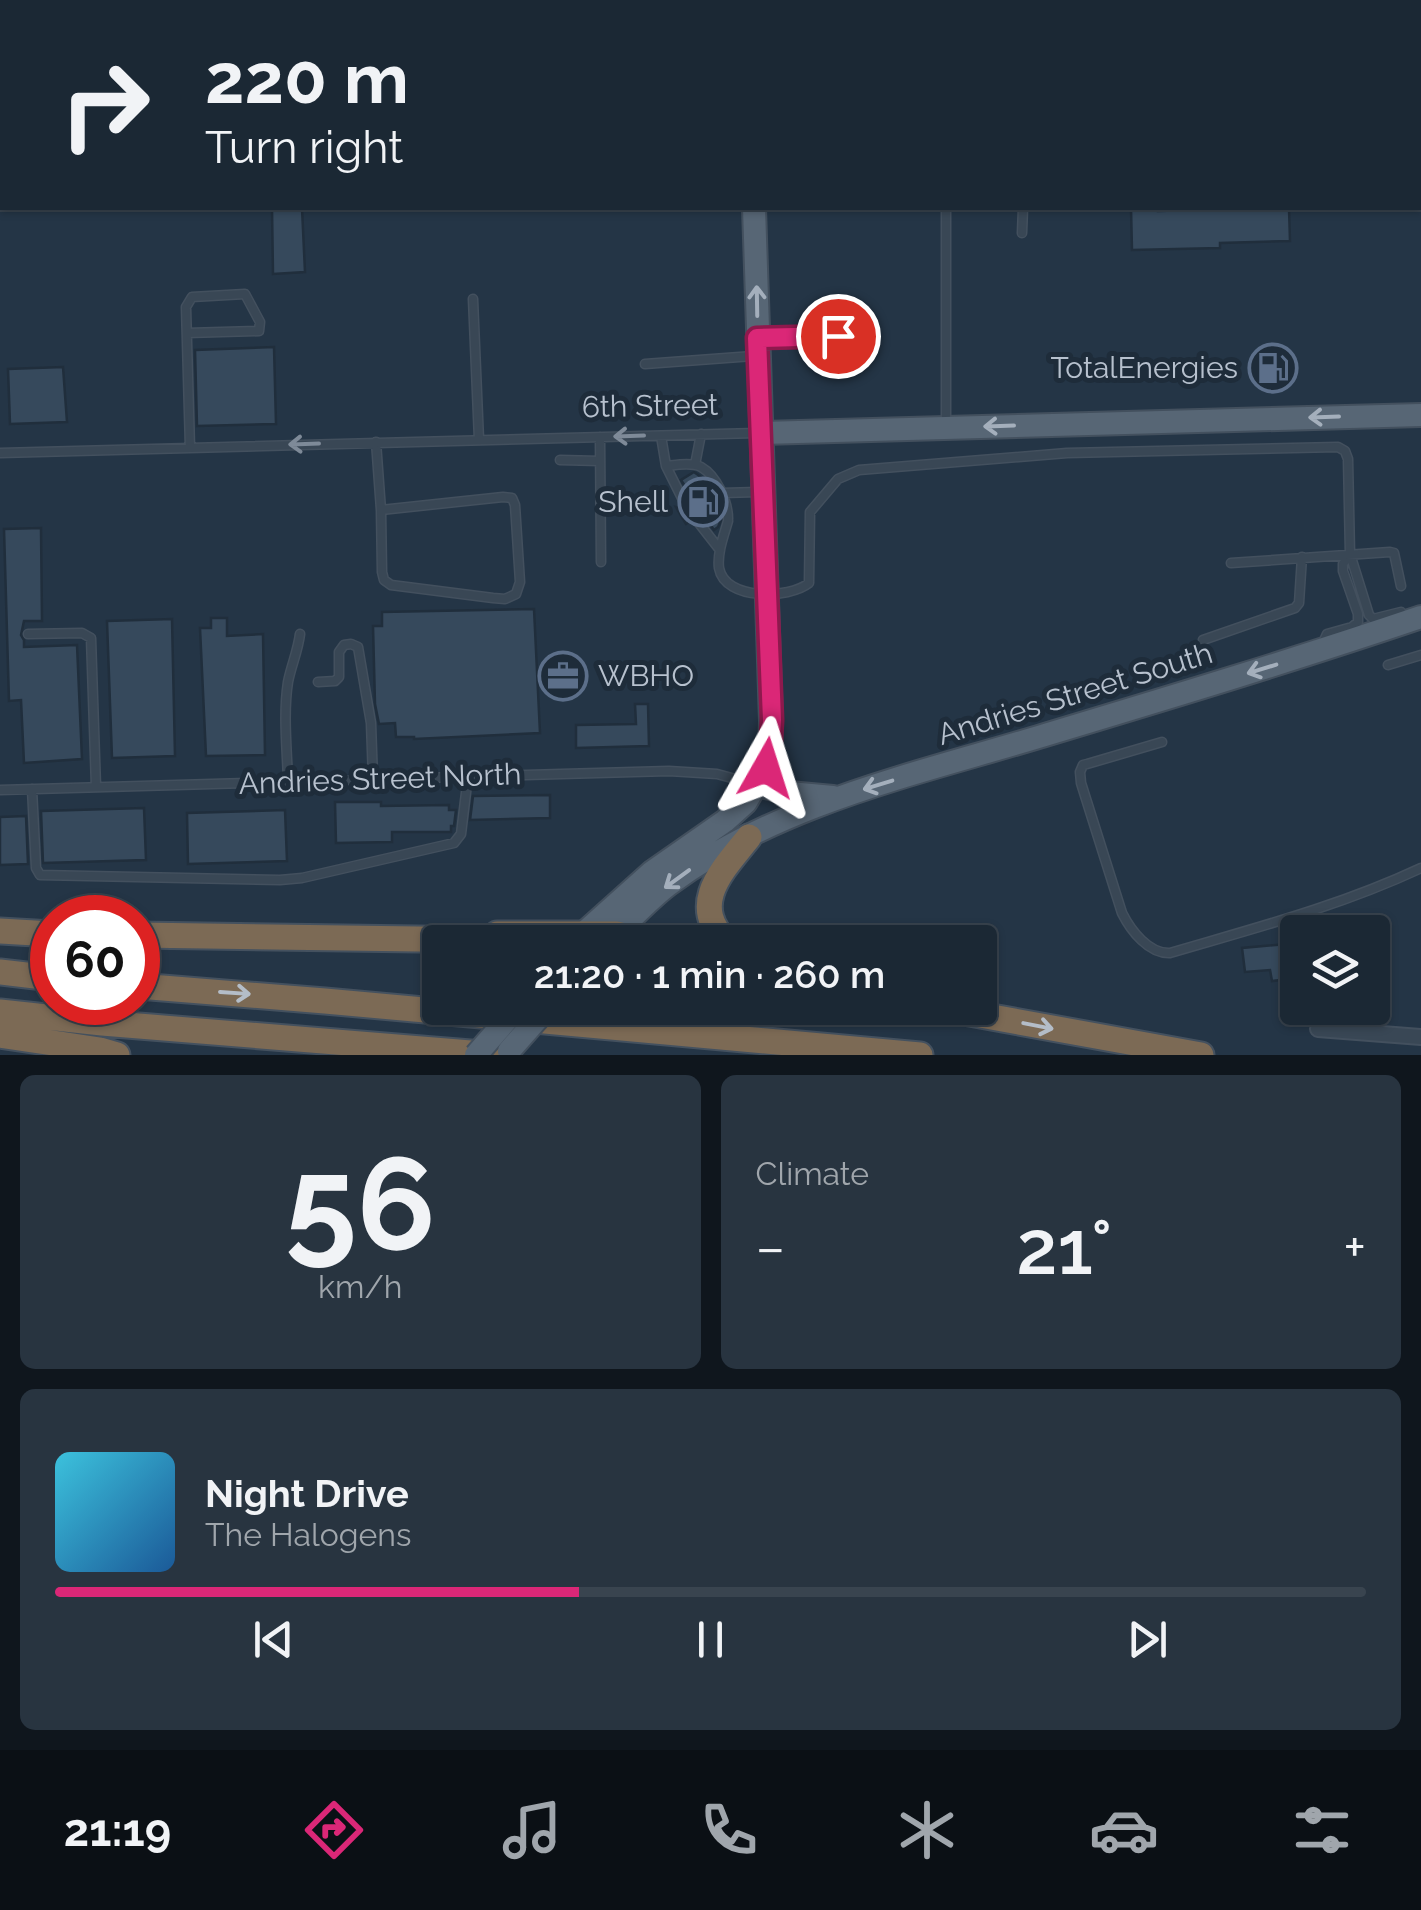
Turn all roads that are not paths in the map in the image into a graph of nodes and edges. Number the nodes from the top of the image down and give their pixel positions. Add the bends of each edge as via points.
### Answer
1 (754, 210) edge
2 (946, 210) edge
3 (1023, 210) edge
4 (1022, 233) dead end
5 (473, 299) dead end
6 (187, 334) junction
7 (838, 336) dead end
8 (758, 347) junction
9 (645, 364) dead end
10 (1421, 414) edge
11 (946, 428) junction
12 (762, 433) junction
13 (701, 434) junction
14 (661, 436) junction
15 (600, 437) junction
16 (479, 440) junction
17 (376, 442) junction
18 (190, 448) junction
19 (0, 453) edge
20 (560, 460) dead end
21 (600, 461) junction
22 (696, 465) junction
23 (666, 466) junction
24 (764, 492) junction
25 (722, 493) junction
26 (684, 502) dead end
27 (382, 510) junction
28 (695, 518) dead end
29 (720, 550) junction
30 (1350, 554) junction
31 (1302, 558) junction
32 (601, 562) dead end
33 (1232, 563) dead end
34 (1400, 586) dead end
35 (767, 595) junction
36 (1421, 616) edge
37 (28, 634) dead end
38 (300, 634) dead end
39 (1203, 640) dead end
40 (1322, 651) junction
41 (1421, 655) edge
42 (1388, 665) dead end
43 (318, 682) dead end
44 (1162, 742) dead end
45 (468, 776) junction
46 (373, 778) junction
47 (288, 781) junction
48 (758, 785) junction
49 (96, 787) junction
50 (32, 789) junction
51 (0, 790) edge
52 (837, 798) junction
53 (749, 837) junction
54 (1421, 868) edge
55 (593, 925) edge
56 (626, 925) edge
57 (714, 925) edge
58 (0, 931) edge
59 (30, 933) edge
60 (160, 935) edge
61 (340, 936) junction
62 (422, 937) edge
63 (422, 938) edge
64 (0, 972) edge
65 (30, 975) edge
66 (160, 988) edge
67 (0, 1012) edge
68 (997, 1018) edge
69 (502, 1025) edge
70 (532, 1025) edge
71 (1318, 1030) dead end
72 (0, 1036) edge
73 (1421, 1037) edge
74 (116, 1055) edge
75 (476, 1055) edge
76 (496, 1055) edge
77 (506, 1055) edge
78 (920, 1055) edge
79 (1201, 1055) edge

8 -> 1 main road
2 - 11 lane
3 - 4 lane
5 - 16 lane
6 - 6 lane via 192,297 245,294 260,322 258,330
6 - 18 lane
7 - 8 lane
8 - 9 lane via 736,356
8 - 12 main road
10 -> 11 main road, 6th Street
11 - 12 main road, 6th Street
12 - 13 lane, 6th Street
12 - 24 main road
13 - 14 lane, 6th Street
13 - 22 lane
14 -> 15 lane, 6th Street
14 - 23 lane
15 - 16 lane, 6th Street
15 - 21 lane
16 - 17 lane, 6th Street
17 -> 18 lane, 6th Street
17 - 27 lane
18 - 19 lane, 6th Street
20 - 21 lane
21 - 32 lane
22 - 23 lane
22 - 25 lane
23 - 26 lane
24 - 25 lane
24 - 35 main road
25 - 29 lane via 728,520
27 - 27 lane via 512,498 516,594 505,599 391,585 382,572
28 - 29 lane
29 - 35 lane via 727,582
30 - 31 lane
30 - 34 lane via 1394,553
30 - 35 lane via 1348,459 1338,447 1027,456 848,473 810,512 809,584
30 - 36 lane via 1373,619 1412,610
30 - 40 lane via 1343,572 1358,622 1328,634
31 - 33 lane
31 - 39 lane via 1299,603 1288,613
35 - 48 main road via 771,742
36 - 40 main road, Andries Street South
37 - 49 lane via 91,638
38 - 47 lane via 288,681
40 -> 52 main road, Andries Street South
41 - 42 lane
43 - 46 lane via 339,678 339,652 344,645 358,647
44 - 54 lane via 1083,765 1080,772 1125,919 1160,953 1319,909
45 - 46 lane, Andries Street North
45 - 48 lane, Andries Street North via 669,771
45 - 50 lane via 461,834 454,842 280,880 40,874
46 - 47 lane, Andries Street North
47 - 49 lane, Andries Street North
48 - 52 main road
48 - 55 main road via 725,821
49 - 50 lane, Andries Street North
50 - 51 lane, Andries Street North
52 - 53 main road, Andries Street South
53 -> 56 main road, Andries Street South via 665,887
53 - 57 highway via 716,880 709,902
58 - 59 highway
60 - 61 highway
61 - 62 highway
61 - 63 highway
64 - 65 highway
66 -> 78 highway
67 - 76 highway
68 -> 79 highway
69 - 75 main road, bridge
70 - 77 main road, bridge
71 - 73 street
72 - 74 highway

